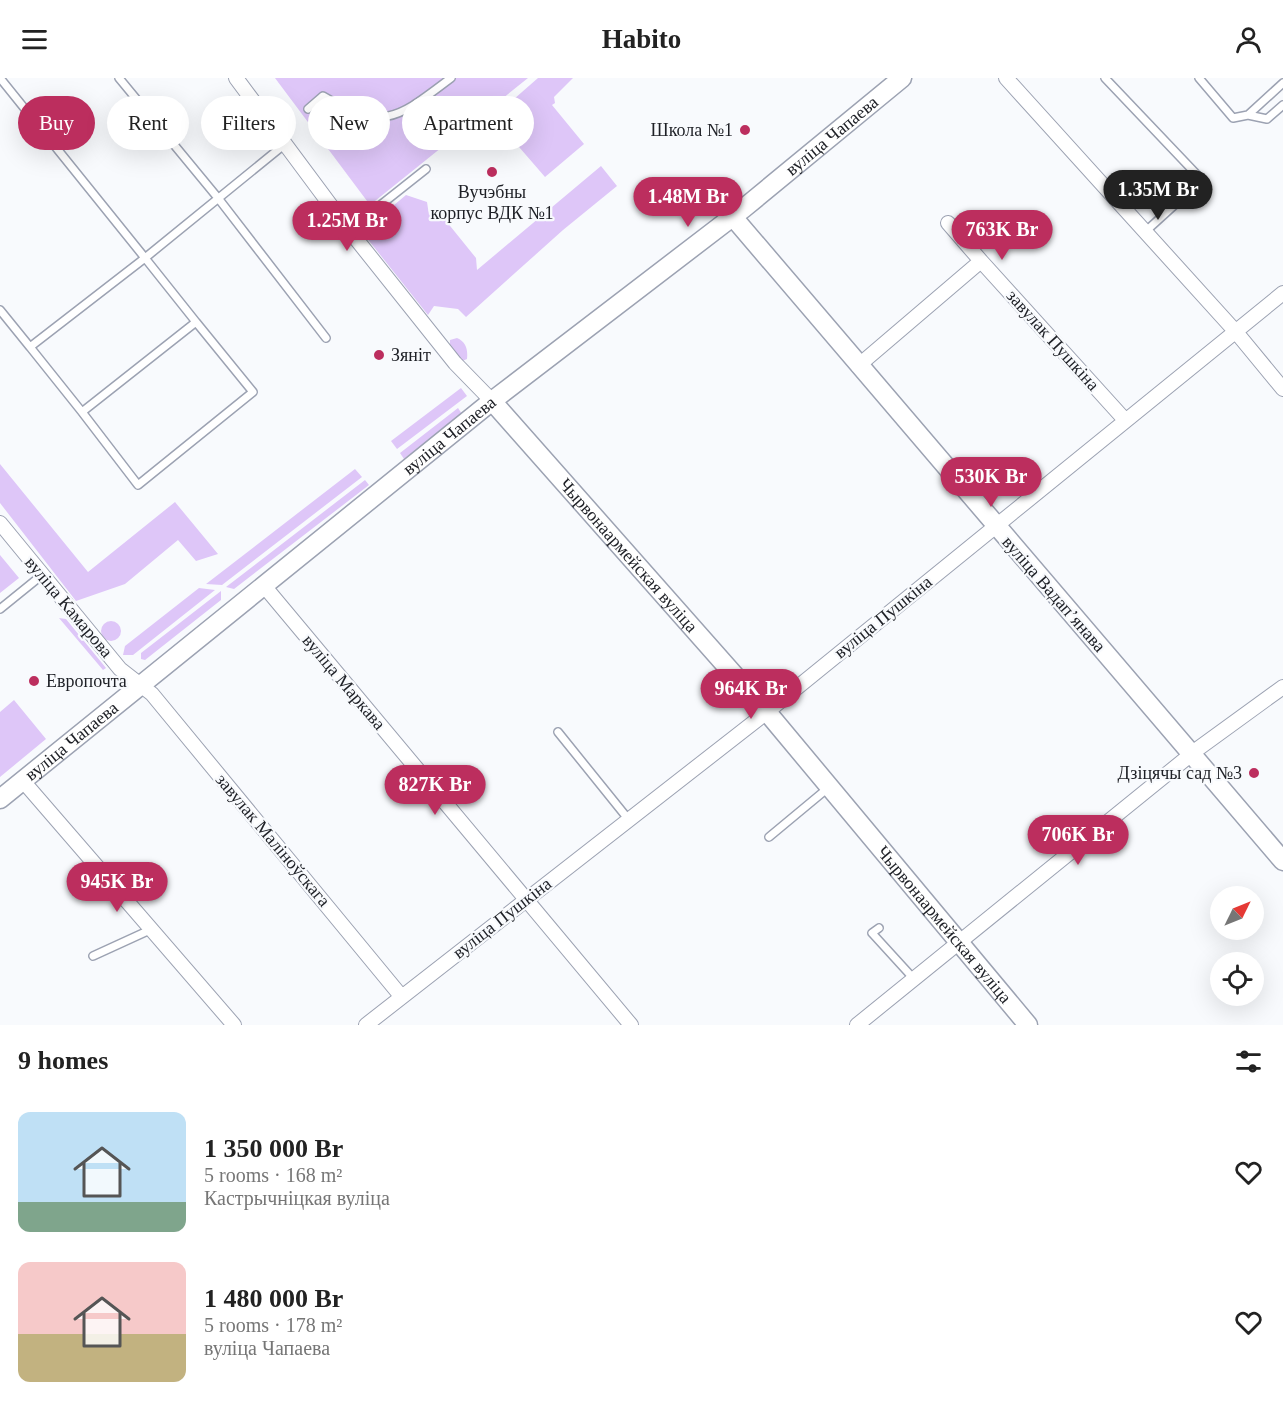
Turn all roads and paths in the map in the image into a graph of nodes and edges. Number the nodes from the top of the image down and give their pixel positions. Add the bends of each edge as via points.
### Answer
1 (0, 78) edge
2 (119, 78) edge
3 (236, 78) edge
4 (451, 78) edge
5 (902, 78) edge
6 (1006, 78) edge
7 (1105, 78) edge
8 (1199, 78) edge
9 (1283, 83) edge
10 (249, 96) edge
11 (1283, 105) edge
12 (1248, 115) junction
13 (390, 116) edge
14 (278, 150) edge
15 (289, 150) edge
16 (426, 169) dead end
17 (218, 198) junction
18 (732, 217) junction
19 (948, 223) dead end
20 (349, 230) junction
21 (1146, 231) junction
22 (145, 258) junction
23 (981, 261) junction
24 (1283, 292) edge
25 (0, 310) edge
26 (196, 322) junction
27 (1236, 332) junction
28 (326, 338) dead end
29 (30, 347) junction
30 (858, 366) junction
31 (1283, 388) edge
32 (492, 401) junction
33 (82, 412) junction
34 (1125, 420) junction
35 (0, 523) edge
36 (995, 525) junction
37 (42, 575) junction
38 (265, 587) junction
39 (0, 609) edge
40 (141, 687) junction
41 (1283, 687) edge
42 (768, 712) junction
43 (558, 732) dead end
44 (1191, 755) junction
45 (23, 781) junction
46 (830, 787) junction
47 (0, 799) edge
48 (628, 820) junction
49 (770, 837) dead end
50 (1283, 861) edge
51 (526, 900) junction
52 (879, 928) dead end
53 (152, 929) junction
54 (959, 942) junction
55 (93, 956) dead end
56 (914, 979) junction
57 (401, 996) junction
58 (627, 1024) edge
59 (234, 1025) edge
60 (366, 1025) edge
61 (857, 1025) edge
62 (1028, 1025) edge

1 - 22 lane
2 - 17 lane
3 - 10 street, Чырвонаармейская вуліца
4 - 13 lane via 405,113
5 - 18 main road, вуліца Чапаева
6 - 21 street
7 - 21 lane via 1202,180
8 - 12 lane via 1233,118
9 - 12 lane
11 - 12 lane via 1267,119
14 - 17 lane
15 - 20 street, Чырвонаармейская вуліца
16 - 20 lane
17 - 22 lane
17 - 28 lane
18 - 30 main road, вуліца Вадапʼянава
18 - 32 main road, вуліца Чапаева
19 - 23 street, завулак Пушкіна
20 - 32 street, Чырвонаармейская вуліца via 455,363
21 - 27 street
22 - 26 lane
22 - 29 lane
23 - 30 street
23 - 34 street, завулак Пушкіна
24 - 27 street, вуліца Пушкіна
25 - 29 lane
26 - 33 lane
26 - 33 lane via 253,392 138,484
27 - 31 street
27 - 34 street, вуліца Пушкіна
29 - 33 lane
30 - 36 main road, вуліца Вадапʼянава
32 - 38 main road, вуліца Чапаева
32 - 42 main road, Чырвонаармейская вуліца
34 - 36 street, вуліца Пушкіна
35 - 37 street, вуліца Камарова
36 - 42 street, вуліца Пушкіна
36 - 44 main road, вуліца Вадапʼянава
37 - 39 lane
37 - 40 street, вуліца Камарова via 120,669
38 - 40 main road, вуліца Чапаева
38 - 51 street, вуліца Маркава
40 - 45 main road, вуліца Чапаева
40 - 57 street, завулак Маліноўскага via 152,694
41 - 44 street
42 - 46 main road, Чырвонаармейская вуліца
42 - 48 street, вуліца Пушкіна
43 - 48 lane
44 - 50 main road, вуліца Вадапʼянава
44 - 54 street
45 - 47 main road, вуліца Чапаева
45 - 53 street
46 - 49 lane
46 - 54 main road, Чырвонаармейская вуліца
48 - 51 street, вуліца Пушкіна
51 - 57 street, вуліца Пушкіна
51 - 58 street, вуліца Маркава
52 - 56 lane via 872,933
53 - 55 lane
53 - 59 street
54 - 56 street
54 - 62 main road, Чырвонаармейская вуліца
56 - 61 street
57 - 60 street, вуліца Пушкіна

